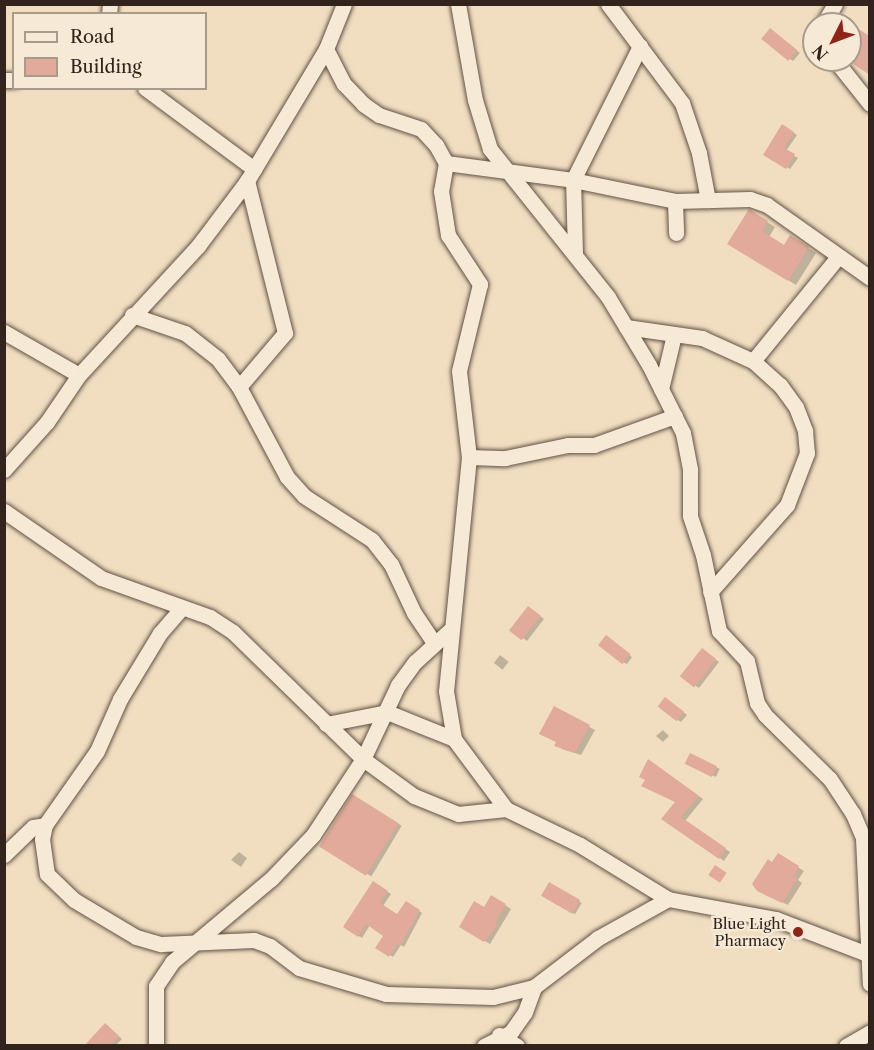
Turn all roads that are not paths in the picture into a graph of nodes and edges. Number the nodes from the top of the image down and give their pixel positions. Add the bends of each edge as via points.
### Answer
1 (344, 4) edge
2 (458, 4) edge
3 (608, 4) edge
4 (640, 46) junction
5 (326, 49) junction
6 (845, 72) edge
7 (147, 90) edge
8 (870, 104) edge
9 (446, 163) junction
10 (509, 172) junction
11 (251, 175) junction
12 (573, 180) junction
13 (675, 201) junction
14 (708, 201) junction
15 (676, 233) dead end
16 (575, 254) junction
17 (837, 258) junction
18 (870, 278) edge
19 (132, 315) junction
20 (626, 327) junction
21 (4, 332) edge
22 (674, 335) junction
23 (753, 361) junction
24 (80, 375) junction
25 (239, 387) junction
26 (661, 389) junction
27 (675, 416) junction
28 (469, 456) junction
29 (4, 470) edge
30 (4, 511) edge
31 (710, 592) junction
32 (181, 609) junction
33 (450, 630) junction
34 (434, 643) junction
35 (387, 712) junction
36 (326, 724) junction
37 (454, 739) junction
38 (363, 759) junction
39 (506, 809) junction
40 (45, 825) junction
41 (4, 855) edge
42 (668, 899) junction
43 (199, 940) junction
44 (867, 954) junction
45 (870, 984) edge
46 (534, 987) junction
47 (870, 1032) edge
48 (499, 1035) junction
49 (156, 1046) edge
50 (484, 1046) edge
51 (517, 1046) edge
52 (846, 1046) edge

1 - 5 street
2 - 10 street via 480,125 490,150
3 - 4 street
4 - 12 street
4 - 14 street via 682,103 699,153
5 - 9 street via 344,84 363,104 379,115 421,129
5 - 11 street
6 - 8 street
7 - 11 street
9 - 10 street
9 - 28 street via 441,191 448,235 480,284 459,371
10 - 12 street
10 - 16 street
11 - 19 street via 198,246
11 - 25 street via 285,333
12 - 13 street
12 - 16 street
13 - 14 street
13 - 15 street
14 - 17 street via 750,199 767,205
16 - 20 street
17 - 18 street
17 - 23 street
19 - 24 street
19 - 25 street via 184,333 218,359
20 - 22 street
20 - 26 street
21 - 24 street
22 - 23 street via 702,338
22 - 26 street
23 - 31 street via 780,385 796,407 805,430 807,453 787,505
24 - 29 street via 47,422
25 - 34 street via 287,477 304,496 372,540 392,564 414,613
26 - 27 street
27 - 28 street via 594,445 568,445 505,458
27 - 31 street via 683,433 690,470 690,516
28 - 33 street
30 - 32 street via 101,578
31 - 44 street via 720,631 747,660 757,703 830,779 853,814 862,838
32 - 36 street via 210,617 233,632
32 - 40 street via 160,633 120,699 97,752
33 - 34 street
33 - 37 street via 446,691
34 - 35 street via 398,685
35 - 36 street
35 - 37 street
35 - 38 street
36 - 38 street
37 - 39 street
38 - 39 street via 414,796 442,810 473,815
38 - 43 street via 313,835 271,879
39 - 42 street via 580,845
40 - 41 street via 33,828
40 - 43 street via 42,839 47,874 74,900 136,937 161,944
42 - 44 street via 776,919
42 - 46 street via 598,938
43 - 46 street via 254,940 270,946 300,968 386,994 493,997
43 - 49 street via 172,962 156,986
44 - 45 street
46 - 48 street via 525,1012 511,1032
47 - 52 street
48 - 50 street
48 - 51 street

